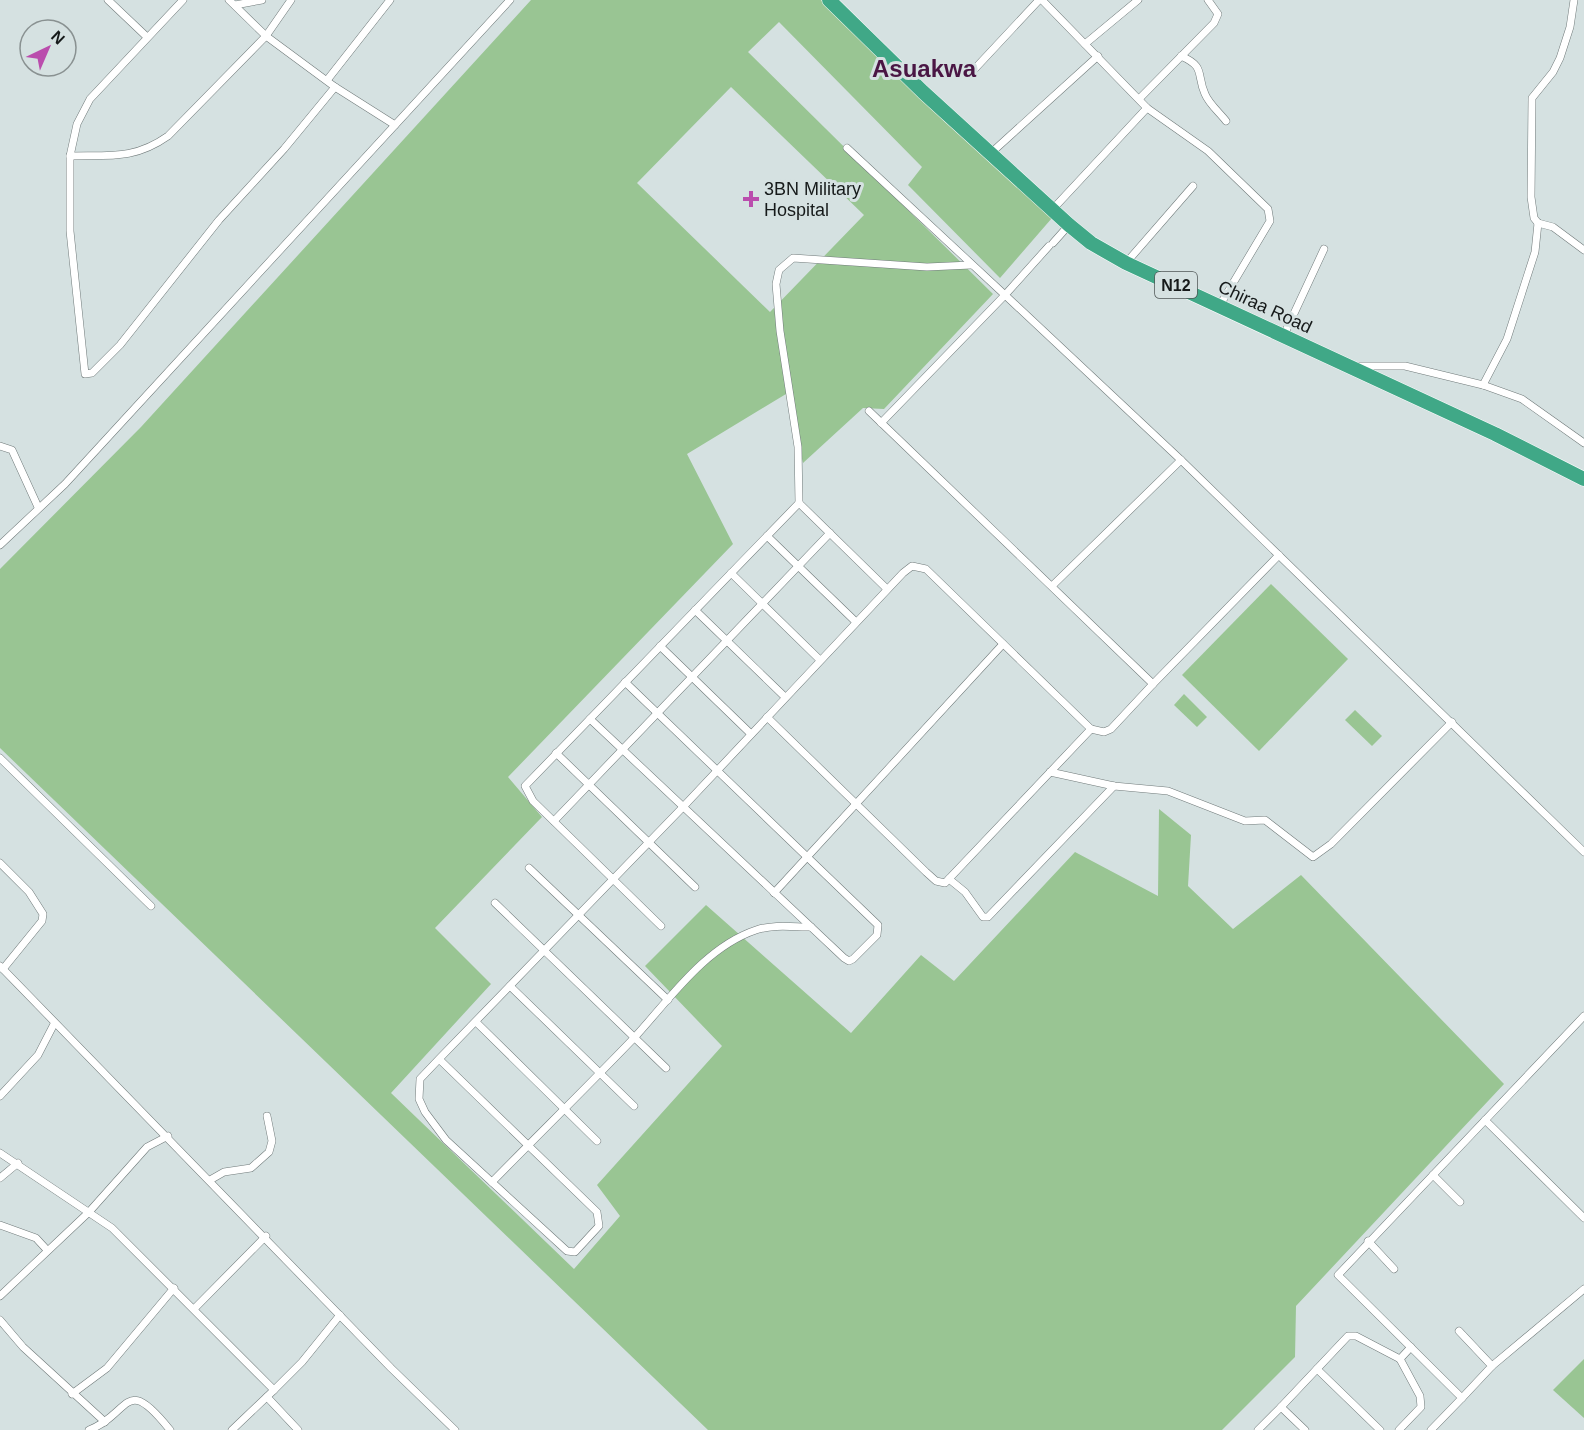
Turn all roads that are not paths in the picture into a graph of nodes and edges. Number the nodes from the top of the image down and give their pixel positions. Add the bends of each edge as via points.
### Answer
1 (108, 0) edge
2 (183, 0) edge
3 (262, 0) edge
4 (291, 0) edge
5 (390, 0) edge
6 (510, 0) edge
7 (830, 0) edge
8 (1041, 0) edge
9 (1138, 0) edge
10 (1208, 0) edge
11 (1574, 0) edge
12 (232, 2) edge
13 (266, 36) junction
14 (147, 37) junction
15 (1085, 44) junction
16 (1098, 56) junction
17 (1181, 57) junction
18 (969, 75) dead end
19 (328, 79) junction
20 (335, 87) junction
21 (1140, 98) junction
22 (1147, 108) junction
23 (1226, 121) dead end
24 (395, 125) junction
25 (847, 148) dead end
26 (991, 153) junction
27 (70, 156) junction
28 (1193, 186) dead end
29 (1052, 210) junction
30 (1538, 223) junction
31 (1069, 225) junction
32 (1324, 249) dead end
33 (1584, 250) edge
34 (1126, 262) junction
35 (971, 265) junction
36 (1005, 295) junction
37 (1220, 305) junction
38 (1284, 335) junction
39 (1351, 366) junction
40 (1483, 385) junction
41 (869, 411) dead end
42 (881, 423) junction
43 (1584, 443) edge
44 (0, 446) edge
45 (1181, 460) junction
46 (1584, 479) edge
47 (799, 502) junction
48 (38, 507) junction
49 (830, 533) junction
50 (767, 536) junction
51 (0, 545) edge
52 (1279, 555) junction
53 (798, 566) junction
54 (730, 573) junction
55 (1052, 586) junction
56 (887, 589) junction
57 (762, 604) junction
58 (695, 610) junction
59 (856, 622) junction
60 (727, 640) junction
61 (1004, 644) junction
62 (660, 646) junction
63 (820, 660) junction
64 (692, 677) junction
65 (625, 682) junction
66 (1153, 684) junction
67 (785, 697) junction
68 (657, 713) junction
69 (767, 717) junction
70 (590, 718) junction
71 (1452, 722) junction
72 (1091, 729) junction
73 (751, 734) junction
74 (622, 750) junction
75 (556, 753) junction
76 (0, 758) edge
77 (717, 769) junction
78 (1050, 772) junction
79 (589, 784) junction
80 (1114, 786) junction
81 (857, 804) junction
82 (683, 807) junction
83 (554, 821) junction
84 (648, 843) junction
85 (1584, 852) edge
86 (808, 858) junction
87 (0, 863) edge
88 (529, 868) dead end
89 (614, 879) junction
90 (950, 879) junction
91 (694, 887) dead end
92 (774, 893) junction
93 (495, 903) dead end
94 (151, 906) dead end
95 (578, 915) junction
96 (661, 926) dead end
97 (811, 927) junction
98 (543, 951) junction
99 (2, 968) edge
100 (510, 986) junction
101 (668, 1000) junction
102 (1584, 1016) edge
103 (476, 1022) junction
104 (54, 1024) junction
105 (634, 1038) junction
106 (439, 1059) junction
107 (666, 1068) dead end
108 (599, 1074) junction
109 (0, 1096) edge
110 (634, 1106) dead end
111 (564, 1109) junction
112 (267, 1116) dead end
113 (1485, 1120) junction
114 (168, 1136) junction
115 (597, 1141) dead end
116 (528, 1146) junction
117 (0, 1153) edge
118 (18, 1163) junction
119 (1433, 1175) junction
120 (0, 1178) edge
121 (210, 1180) junction
122 (492, 1182) junction
123 (1460, 1202) dead end
124 (89, 1212) junction
125 (1584, 1218) edge
126 (0, 1225) edge
127 (266, 1236) junction
128 (1368, 1241) junction
129 (47, 1250) junction
130 (1394, 1269) dead end
131 (174, 1288) junction
132 (1584, 1289) edge
133 (0, 1296) edge
134 (194, 1309) junction
135 (340, 1314) junction
136 (0, 1320) edge
137 (1459, 1331) dead end
138 (1411, 1347) junction
139 (1400, 1359) junction
140 (1492, 1366) junction
141 (1317, 1369) junction
142 (274, 1390) junction
143 (72, 1394) junction
144 (267, 1397) junction
145 (1462, 1398) junction
146 (1281, 1407) junction
147 (105, 1422) junction
148 (89, 1430) edge
149 (170, 1430) edge
150 (232, 1430) edge
151 (298, 1430) edge
152 (455, 1430) edge
153 (1258, 1430) edge
154 (1305, 1430) edge
155 (1380, 1430) edge
156 (1399, 1430) edge
157 (1431, 1430) edge

1 - 14 street
2 - 14 street
3 - 12 street
4 - 13 street
5 - 19 street
6 - 24 street
7 - 26 highway, Chiraa Road / N12 via 915,85
8 - 15 street
8 - 18 street
9 - 15 street
10 - 17 street via 1218,14 1214,23
11 - 30 street via 1560,58 1532,98 1531,196
12 - 13 street
13 - 19 street
13 - 27 street via 168,136 149,150 126,155
14 - 27 street via 90,99 77,124
15 - 16 street
16 - 21 street
16 - 26 street
17 - 21 street
17 - 23 street via 1202,72 1205,94
19 - 20 street
20 - 24 street
20 - 27 street via 219,220 120,345 92,373 85,374 70,231
21 - 22 street
22 - 29 street
22 - 37 street via 1208,152 1270,214 1270,221
24 - 48 street via 65,484
25 - 35 street
26 - 29 highway, Chiraa Road / N12
28 - 34 street
29 - 31 highway, Chiraa Road / N12
30 - 33 street via 1553,227
30 - 40 street via 1536,252 1507,339
31 - 34 highway, Chiraa Road / N12 via 1091,243
31 - 36 street
32 - 38 street
34 - 37 highway, Chiraa Road / N12
35 - 36 street
35 - 47 street via 927,267 793,258 779,270 779,319 798,447
36 - 42 street
36 - 45 street
37 - 38 highway, Chiraa Road / N12
38 - 39 highway, Chiraa Road / N12
39 - 40 street via 1405,366
39 - 46 highway, Chiraa Road / N12
40 - 43 street via 1522,399
41 - 42 street
42 - 55 street
44 - 48 street via 12,450
45 - 52 street
45 - 55 street
47 - 49 street
47 - 50 street
48 - 51 street
49 - 53 street
49 - 56 street
50 - 53 street
50 - 54 street
52 - 66 street
52 - 71 street
53 - 57 street
53 - 59 street
54 - 57 street
54 - 58 street
55 - 66 street
56 - 59 street
56 - 61 street via 912,566 926,568
57 - 60 street
57 - 63 street
58 - 60 street
58 - 62 street
59 - 63 street
60 - 64 street
60 - 67 street
61 - 72 street
61 - 81 street
62 - 64 street
62 - 65 street
63 - 67 street
64 - 68 street
64 - 73 street
65 - 68 street
65 - 70 street
66 - 72 street via 1111,729
67 - 69 street
68 - 74 street
68 - 77 street
69 - 73 street
69 - 81 street
70 - 74 street
70 - 75 street
71 - 80 street via 1331,844 1313,857 1265,820 1245,821 1161,789
71 - 85 street
72 - 78 street
73 - 77 street
74 - 79 street
74 - 82 street
75 - 79 street
75 - 83 street via 525,786 533,801
76 - 94 street
77 - 82 street
77 - 86 street
78 - 80 street
78 - 90 street
79 - 83 street
79 - 84 street
80 - 90 street via 988,917 983,917 965,891
81 - 86 street
81 - 90 street via 936,880 945,883
82 - 84 street
82 - 92 street
83 - 89 street
84 - 89 street
84 - 91 street
86 - 92 street
86 - 97 street via 879,930 849,961
87 - 99 street via 29,892 43,914 42,921
88 - 95 street
89 - 95 street
89 - 96 street
92 - 97 street
93 - 98 street
95 - 98 street
95 - 101 street
97 - 101 street via 780,925 756,930 717,951
98 - 100 street
98 - 105 street
99 - 104 street
100 - 103 street
100 - 108 street
101 - 105 street
102 - 113 street
103 - 106 street
103 - 111 street
104 - 109 street via 38,1055
104 - 114 street
105 - 107 street
105 - 108 street
106 - 116 street
106 - 122 street via 420,1079 419,1099 446,1140
108 - 110 street
108 - 111 street
111 - 115 street
111 - 116 street
112 - 121 street via 272,1141 269,1152 251,1168 224,1172
113 - 119 street
113 - 125 street
114 - 121 street
114 - 124 street via 147,1148
116 - 122 street
116 - 122 street via 597,1212 599,1226 575,1252 567,1251
117 - 118 street
118 - 120 street
118 - 124 street
119 - 123 street
119 - 128 street
121 - 127 street
124 - 129 street
124 - 131 street via 112,1228
126 - 129 street via 36,1238
127 - 134 street
127 - 135 street
128 - 130 street
128 - 138 street via 1338,1277
129 - 133 street
131 - 134 street
131 - 143 street via 107,1368
132 - 140 street
134 - 142 street
135 - 142 street
135 - 152 street
136 - 143 street
137 - 140 street
138 - 139 street
138 - 145 street
139 - 141 street via 1348,1336
139 - 156 street via 1422,1401
140 - 145 street
141 - 146 street
141 - 155 street
142 - 144 street
143 - 147 street
144 - 150 street
144 - 151 street
145 - 157 street
146 - 153 street
146 - 154 street
147 - 148 street
147 - 149 street via 124,1403 134,1399 155,1412

